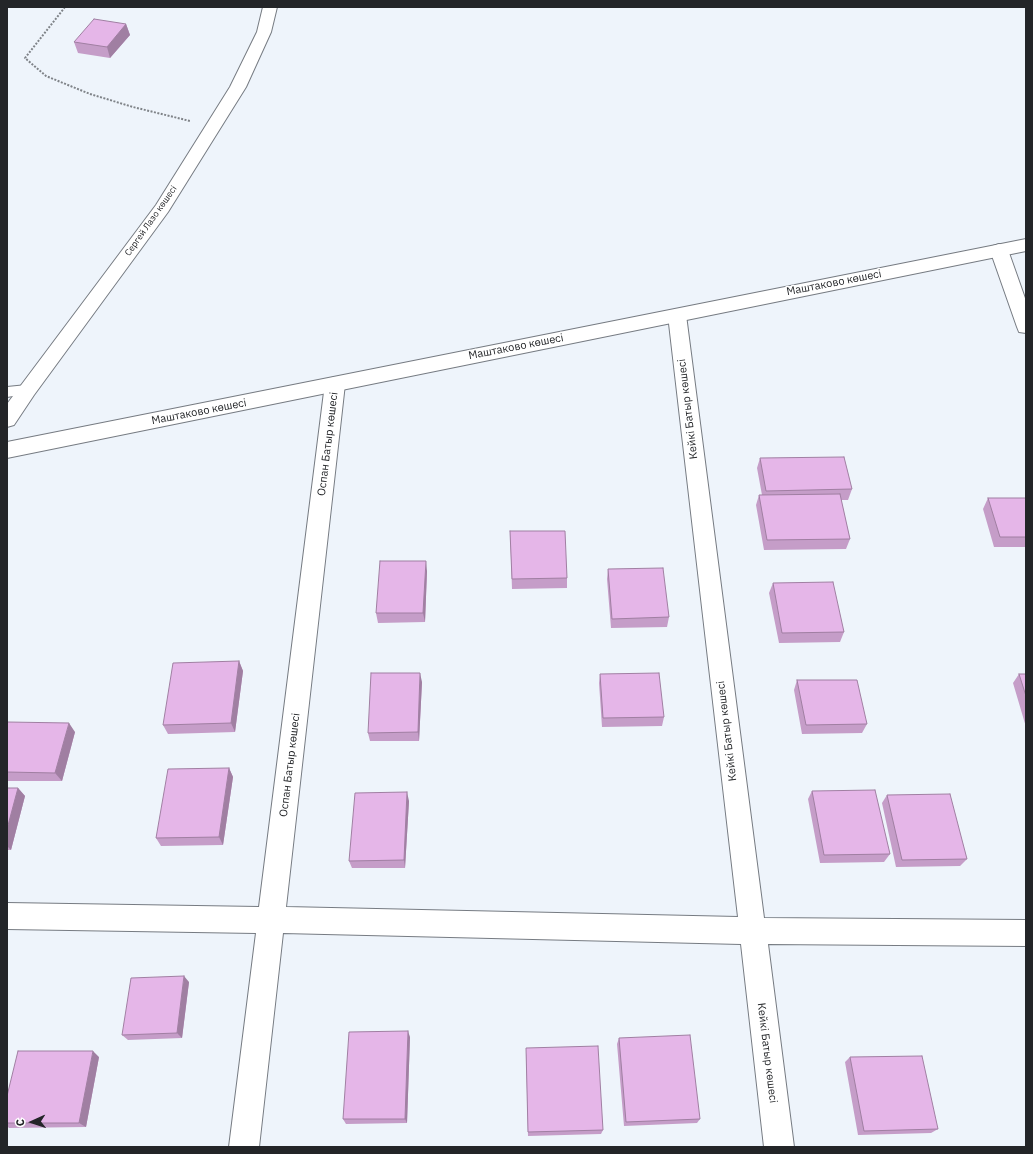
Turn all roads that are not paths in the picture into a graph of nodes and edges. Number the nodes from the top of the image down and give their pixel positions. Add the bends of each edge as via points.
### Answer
1 (270, 7) edge
2 (1026, 245) edge
3 (999, 250) junction
4 (677, 315) junction
5 (1026, 327) edge
6 (335, 384) junction
7 (27, 390) junction
8 (7, 392) edge
9 (7, 420) edge
10 (7, 450) edge
11 (7, 916) edge
12 (271, 920) junction
13 (751, 931) junction
14 (1026, 932) edge
15 (244, 1147) edge
16 (779, 1147) edge

1 - 7 street, Сергей Лазо көшесі via 264,32 238,87 214,127 162,208
2 - 3 street, Маштаково көшесі
3 - 4 street, Маштаково көшесі
3 - 5 street
4 - 6 street, Маштаково көшесі
4 - 13 street, Кейкі Батыр көшесі
6 - 10 street, Маштаково көшесі
6 - 12 street, Оспан Батыр көшесі
7 - 8 lane
7 - 9 street, Сергей Лазо көшесі
11 - 12 street
12 - 13 street
12 - 15 street, Оспан Батыр көшесі
13 - 14 street
13 - 16 street, Кейкі Батыр көшесі

